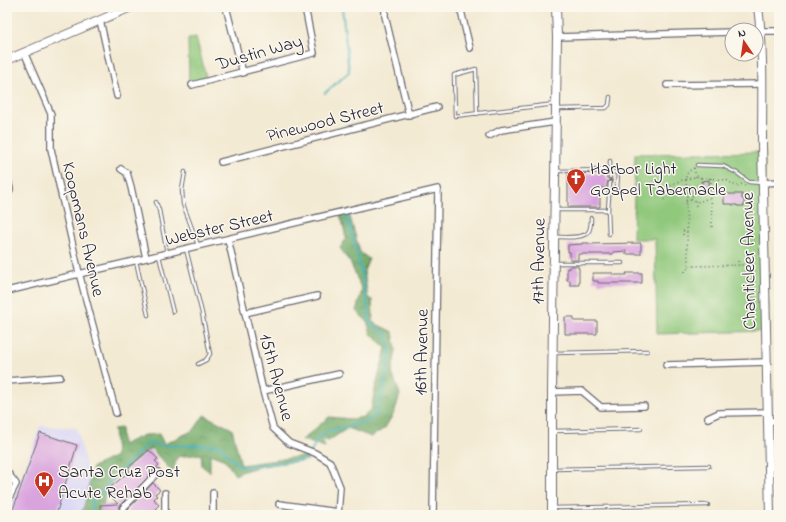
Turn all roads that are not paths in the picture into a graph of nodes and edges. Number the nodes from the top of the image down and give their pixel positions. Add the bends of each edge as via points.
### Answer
1 (131, 7) edge
2 (226, 7) edge
3 (305, 7) edge
4 (385, 7) edge
5 (460, 7) edge
6 (556, 7) edge
7 (758, 7) edge
8 (100, 20) junction
9 (759, 22) edge
10 (764, 31) edge
11 (779, 31) edge
12 (724, 32) edge
13 (557, 37) junction
14 (470, 48) dead end
15 (24, 52) junction
16 (7, 60) edge
17 (761, 62) edge
18 (243, 73) junction
19 (763, 84) junction
20 (192, 85) dead end
21 (667, 85) dead end
22 (117, 96) dead end
23 (610, 97) dead end
24 (437, 107) dead end
25 (556, 107) junction
26 (409, 114) junction
27 (477, 114) junction
28 (556, 122) junction
29 (489, 136) dead end
30 (610, 161) dead end
31 (221, 162) dead end
32 (698, 165) road end
33 (121, 169) dead end
34 (610, 170) junction
35 (555, 171) junction
36 (185, 172) dead end
37 (7, 176) edge
38 (610, 177) dead end
39 (779, 182) edge
40 (610, 183) dead end
41 (763, 184) junction
42 (438, 189) joint
43 (609, 193) junction
44 (7, 198) edge
45 (156, 202) dead end
46 (554, 210) junction
47 (608, 210) junction
48 (591, 218) dead end
49 (609, 234) dead end
50 (554, 237) junction
51 (228, 239) junction
52 (199, 246) junction
53 (186, 249) junction
54 (167, 253) junction
55 (159, 255) junction
56 (146, 258) junction
57 (136, 261) junction
58 (554, 263) junction
59 (622, 263) dead end
60 (79, 273) junction
61 (7, 291) edge
62 (317, 296) dead end
63 (173, 312) dead end
64 (246, 312) junction
65 (148, 314) dead end
66 (647, 351) dead end
67 (552, 353) junction
68 (767, 362) junction
69 (198, 364) dead end
70 (666, 365) dead end
71 (339, 374) dead end
72 (60, 377) dead end
73 (7, 382) edge
74 (263, 391) junction
75 (552, 392) junction
76 (644, 406) dead end
77 (768, 412) junction
78 (116, 413) dead end
79 (708, 418) dead end
80 (769, 421) junction
81 (779, 421) edge
82 (641, 429) dead end
83 (552, 431) junction
84 (709, 466) dead end
85 (552, 469) junction
86 (7, 472) edge
87 (158, 472) dead end
88 (165, 493) dead end
89 (213, 493) dead end
90 (7, 502) edge
91 (279, 504) dead end
92 (708, 505) dead end
93 (552, 512) edge
94 (338, 514) edge
95 (124, 515) edge
96 (165, 515) edge
97 (213, 515) edge
98 (433, 515) edge
99 (770, 515) edge

1 - 8 street
2 - 18 street
3 - 18 street, Dustin Way via 314,54
4 - 26 street
5 - 14 street
6 - 13 street, 17th Avenue
7 - 9 street, Chanticleer Avenue
8 - 15 street
8 - 22 street
10 - 11 street
12 - 13 street
13 - 25 street, 17th Avenue
15 - 16 street
15 - 60 street, Koopmans Avenue via 51,114 51,149
17 - 19 street, Chanticleer Avenue
18 - 20 street, Dustin Way
19 - 21 street
19 - 41 street, Chanticleer Avenue
23 - 25 lane via 606,108
24 - 26 street, Pinewood Street
25 - 27 lane
25 - 28 street, 17th Avenue
26 - 31 street, Pinewood Street
27 - 27 lane via 454,116 454,74 476,69
28 - 29 street via 501,130
28 - 35 street, 17th Avenue
30 - 34 lane
32 - 41 lane via 723,166 749,182
33 - 56 street via 126,173 131,188
34 - 35 lane
34 - 38 lane
34 - 43 lane via 618,174 617,188
35 - 46 street, 17th Avenue
36 - 52 lane via 183,204
37 - 44 street via 10,190
39 - 41 street
40 - 43 lane
41 - 68 street, Chanticleer Avenue
42 - 51 street, Webster Street
42 - 98 street, 16th Avenue
43 - 47 lane
45 - 54 lane
46 - 47 lane
46 - 50 street, 17th Avenue
47 - 49 lane
48 - 50 lane via 590,230 583,236
50 - 58 street, 17th Avenue
51 - 52 street, Webster Street
51 - 64 street, 15th Avenue
52 - 53 street, Webster Street
53 - 54 street, Webster Street
53 - 69 lane via 210,354 206,360
54 - 55 street, Webster Street
55 - 56 street, Webster Street
55 - 63 lane
56 - 57 street, Webster Street
57 - 60 street, Webster Street
57 - 65 lane
58 - 59 lane
58 - 67 street, 17th Avenue
60 - 61 street, Webster Street
60 - 78 street, Koopmans Avenue
62 - 64 street
64 - 74 street, 15th Avenue
66 - 67 lane
67 - 75 street, 17th Avenue
68 - 70 street
68 - 77 street, Chanticleer Avenue
71 - 74 street
72 - 73 street
74 - 94 street, 15th Avenue via 273,428 289,443 330,462 340,487
75 - 76 street via 582,391 601,407
75 - 83 street, 17th Avenue
77 - 79 street via 719,413
77 - 80 street, Chanticleer Avenue
80 - 81 street
80 - 99 street, Chanticleer Avenue
82 - 83 lane
83 - 85 street, 17th Avenue
84 - 85 lane
85 - 93 street, 17th Avenue
86 - 90 street via 16,484
87 - 95 street via 123,508
88 - 96 street
89 - 97 street
91 - 94 street
92 - 93 lane

